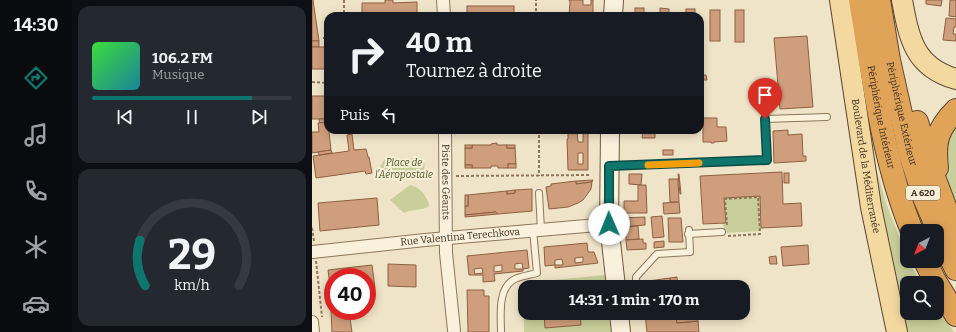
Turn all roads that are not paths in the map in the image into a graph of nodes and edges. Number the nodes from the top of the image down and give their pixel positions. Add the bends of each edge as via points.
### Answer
1 (443, 0) edge
2 (614, 0) edge
3 (840, 0) edge
4 (849, 0) edge
5 (860, 0) edge
6 (879, 0) edge
7 (895, 0) edge
8 (902, 0) edge
9 (444, 12) edge
10 (613, 12) edge
11 (956, 79) edge
12 (956, 110) edge
13 (880, 116) junction
14 (827, 117) dead end
15 (445, 134) edge
16 (610, 134) edge
17 (609, 166) junction
18 (539, 193) dead end
19 (940, 195) junction
20 (609, 224) junction
21 (909, 224) edge
22 (537, 230) junction
23 (721, 234) road end
24 (956, 236) edge
25 (446, 238) junction
26 (313, 246) edge
27 (956, 269) edge
28 (615, 280) edge
29 (636, 280) edge
30 (944, 295) edge
31 (956, 315) edge
32 (317, 320) edge
33 (620, 320) edge
34 (454, 330) dead end
35 (313, 332) edge
36 (501, 332) edge
37 (621, 332) edge
38 (897, 332) edge

1 - 9 street
2 - 10 street
3 - 38 main road, Boulevard de la Méditerranée via 871,207
4 - 13 highway via 866,91
5 - 13 highway, Périphérique Intérieur / A 620
6 - 27 highway, Périphérique Extérieur / A 620 via 889,60 910,154 925,200
7 - 19 highway via 912,102
8 - 11 main road via 912,43 917,52 937,72
12 - 19 highway via 947,118 937,141
13 - 21 highway, Périphérique Intérieur / A 620 via 891,167
14 - 17 lane via 765,119 767,160
15 - 25 street, Piste des Géants
16 - 17 street
17 - 20 street
18 - 22 lane
19 - 24 highway
20 - 22 street, Rue Valentina Terechkova
20 - 28 street
22 - 25 street, Rue Valentina Terechkova
22 - 36 lane via 537,273 515,279 507,287 502,299
23 - 29 lane via 688,232 690,252 657,254
25 - 26 street, Rue Valentina Terechkova
25 - 34 street, Piste des Géants
30 - 31 highway
32 - 35 street
33 - 37 street

